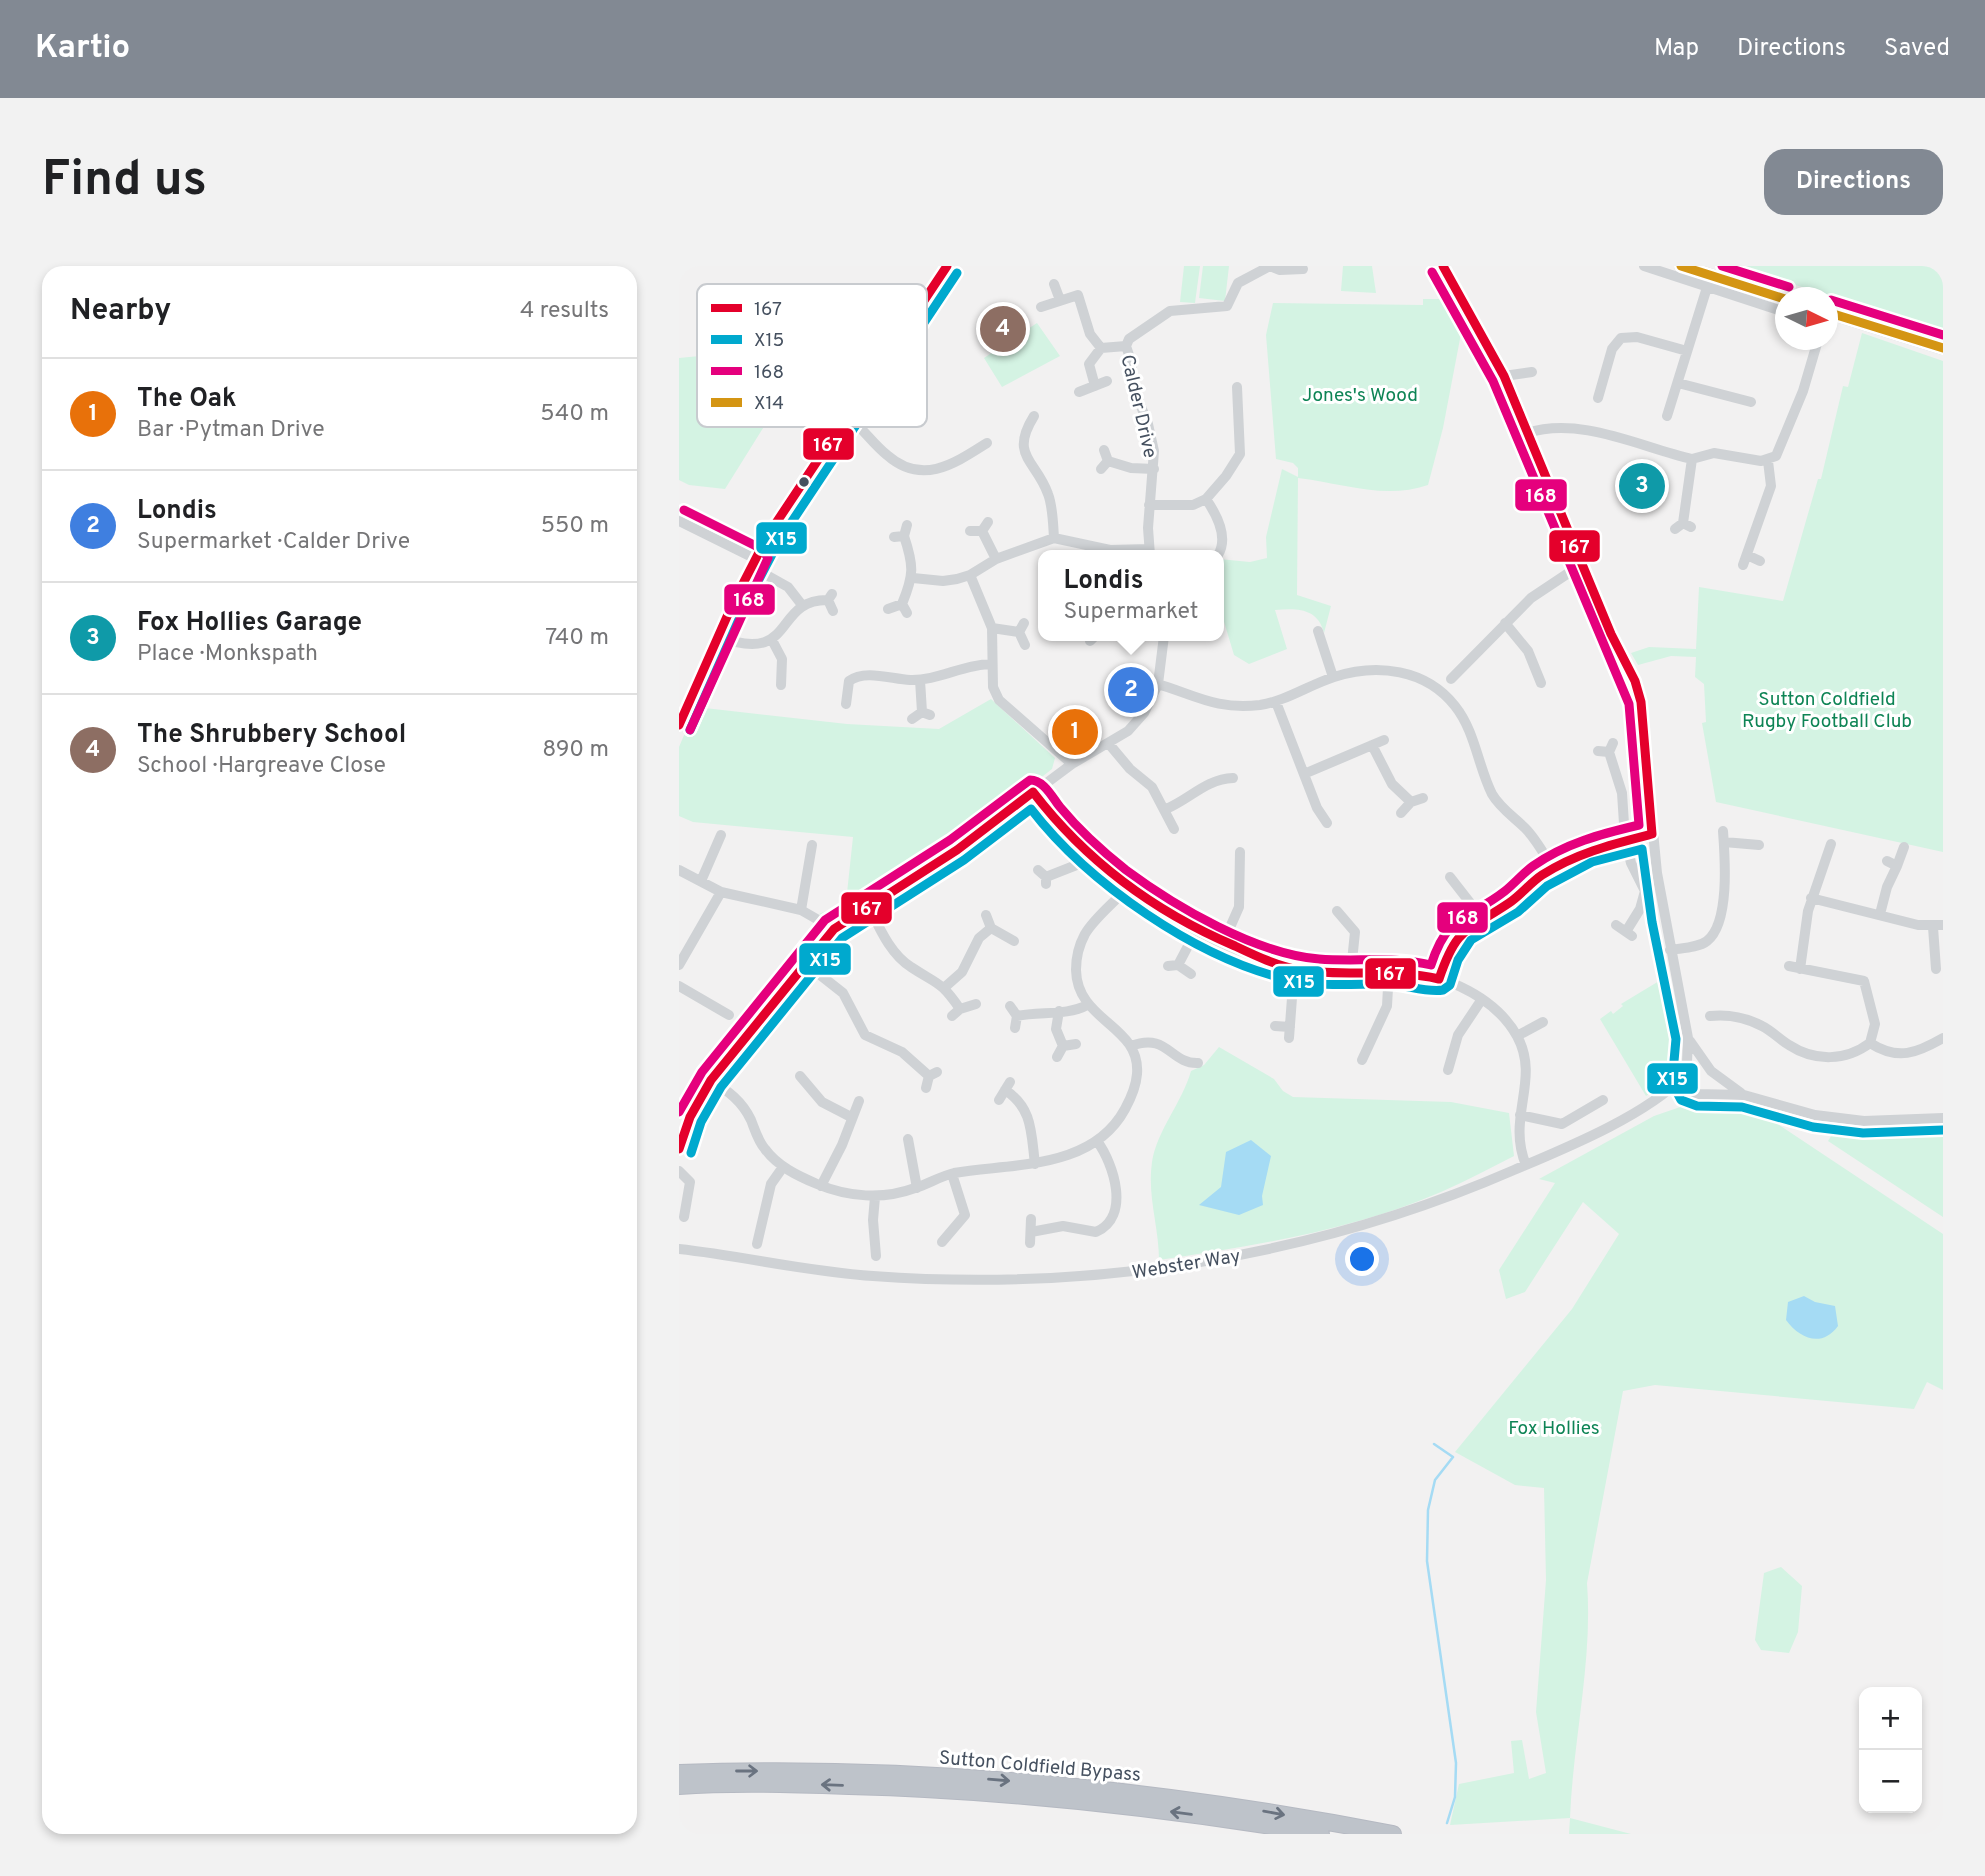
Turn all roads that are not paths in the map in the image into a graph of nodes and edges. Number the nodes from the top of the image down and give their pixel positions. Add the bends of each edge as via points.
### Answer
1 (947, 266) edge
2 (1270, 266) edge
3 (1443, 266) edge
4 (1644, 266) edge
5 (1681, 266) edge
6 (1303, 269) dead end
7 (1709, 281) junction
8 (1054, 284) dead end
9 (927, 296) edge
10 (1775, 296) edge
11 (1060, 299) junction
12 (1041, 307) dead end
13 (1775, 308) edge
14 (1838, 315) edge
15 (1126, 346) junction
16 (1101, 348) junction
17 (1943, 348) edge
18 (1814, 350) edge
19 (1687, 351) junction
20 (1532, 371) dead end
21 (1504, 376) junction
22 (1107, 381) dead end
23 (1678, 383) junction
24 (1095, 386) junction
25 (1237, 387) dead end
26 (1079, 392) dead end
27 (1602, 393) dead end
28 (1746, 398) dead end
29 (1239, 405) junction
30 (1225, 406) dead end
31 (1672, 412) dead end
32 (1034, 416) dead end
33 (840, 427) edge
34 (862, 427) edge
35 (1527, 433) junction
36 (987, 443) dead end
37 (1692, 459) junction
38 (1105, 460) dead end
39 (1768, 461) junction
40 (1154, 469) junction
41 (926, 472) junction
42 (925, 485) dead end
43 (1206, 499) junction
44 (1149, 505) junction
45 (679, 521) edge
46 (1683, 526) dead end
47 (970, 530) dead end
48 (902, 533) dead end
49 (1054, 538) junction
50 (1085, 542) junction
51 (1083, 550) edge
52 (1110, 550) edge
53 (1150, 550) edge
54 (1223, 550) edge
55 (755, 559) junction
56 (996, 559) junction
57 (1760, 561) dead end
58 (1582, 564) junction
59 (763, 573) dead end
60 (970, 575) junction
61 (913, 578) junction
62 (831, 601) dead end
63 (802, 605) junction
64 (888, 609) dead end
65 (1505, 623) junction
66 (992, 628) junction
67 (717, 636) junction
68 (1323, 637) dead end
69 (772, 640) junction
70 (1163, 641) edge
71 (1025, 645) dead end
72 (992, 664) junction
73 (1535, 667) junction
74 (1523, 673) dead end
75 (1451, 674) dead end
76 (1333, 677) junction
77 (920, 680) junction
78 (1541, 683) dead end
79 (1158, 684) junction
80 (781, 685) dead end
81 (1276, 702) junction
82 (846, 704) dead end
83 (912, 719) dead end
84 (679, 724) edge
85 (1384, 740) dead end
86 (1109, 744) junction
87 (1372, 745) junction
88 (1607, 748) dead end
89 (1072, 764) junction
90 (1304, 774) junction
91 (1233, 778) dead end
92 (1033, 792) junction
93 (1423, 798) dead end
94 (1411, 802) junction
95 (1166, 809) junction
96 (1401, 813) dead end
97 (1327, 823) dead end
98 (1174, 829) dead end
99 (1652, 834) junction
100 (720, 835) dead end
101 (1625, 839) junction
102 (1831, 844) dead end
103 (812, 845) dead end
104 (1759, 845) dead end
105 (1904, 847) dead end
106 (1240, 852) dead end
107 (1087, 856) junction
108 (1552, 867) junction
109 (1239, 869) junction
110 (1252, 869) dead end
111 (679, 870) edge
112 (1464, 873) dead end
113 (1043, 877) dead end
114 (701, 881) junction
115 (1128, 887) junction
116 (721, 892) junction
117 (1811, 898) junction
118 (868, 905) junction
119 (801, 910) junction
120 (1337, 911) dead end
121 (1880, 914) junction
122 (986, 915) dead end
123 (1482, 918) junction
124 (1938, 926) edge
125 (991, 928) junction
126 (834, 929) junction
127 (1197, 929) junction
128 (1625, 930) dead end
129 (1014, 941) dead end
130 (1224, 941) junction
131 (1670, 950) junction
132 (679, 963) edge
133 (805, 963) junction
134 (1298, 970) junction
135 (1389, 970) junction
136 (1351, 971) junction
137 (1937, 972) edge
138 (1191, 974) dead end
139 (1439, 979) junction
140 (679, 986) edge
141 (945, 987) junction
142 (724, 997) dead end
143 (1482, 999) junction
144 (976, 1004) dead end
145 (1087, 1005) junction
146 (718, 1009) junction
147 (1059, 1012) junction
148 (729, 1015) dead end
149 (1717, 1019) dead end
150 (1543, 1022) dead end
151 (1275, 1026) dead end
152 (1015, 1028) dead end
153 (1517, 1036) junction
154 (1688, 1038) junction
155 (1943, 1038) edge
156 (1870, 1043) junction
157 (1076, 1044) dead end
158 (1063, 1046) junction
159 (1131, 1046) junction
160 (1057, 1057) dead end
161 (1375, 1057) dead end
162 (1453, 1064) dead end
163 (1709, 1069) junction
164 (1685, 1074) junction
165 (1184, 1076) dead end
166 (807, 1078) dead end
167 (711, 1080) junction
168 (926, 1088) dead end
169 (1005, 1091) dead end
170 (1701, 1093) junction
171 (1744, 1095) junction
172 (1665, 1097) junction
173 (1603, 1100) dead end
174 (859, 1101) dead end
175 (679, 1113) edge
176 (1520, 1115) junction
177 (851, 1116) junction
178 (690, 1117) junction
179 (1943, 1118) edge
180 (1097, 1141) junction
181 (914, 1144) dead end
182 (679, 1149) edge
183 (1035, 1164) junction
184 (1526, 1165) junction
185 (783, 1167) junction
186 (679, 1171) edge
187 (952, 1174) junction
188 (821, 1186) junction
189 (917, 1188) junction
190 (683, 1196) edge
191 (875, 1197) junction
192 (684, 1217) dead end
193 (1031, 1219) dead end
194 (762, 1224) junction
195 (775, 1227) dead end
196 (955, 1230) junction
197 (963, 1238) dead end
198 (942, 1242) dead end
199 (757, 1244) dead end
200 (679, 1249) edge
201 (873, 1249) dead end
202 (679, 1773) edge
203 (679, 1786) edge
204 (1321, 1834) edge
205 (1393, 1834) edge

1 - 9 street
2 - 6 street
2 - 15 street, Calder Drive via 1244,279 1224,307 1170,312 1135,333
3 - 21 street
4 - 7 street
5 - 7 main road
7 - 10 main road
7 - 13 street
7 - 19 street
8 - 11 street
11 - 12 street
11 - 16 street via 1080,297 1090,334
14 - 17 main road
15 - 16 street
15 - 40 street, Calder Drive via 1134,391 1148,424
16 - 24 street via 1089,364
18 - 39 street via 1781,449
19 - 23 street
19 - 27 street via 1626,336 1612,349
20 - 21 street
21 - 35 street
22 - 24 street
23 - 28 street
23 - 31 street
24 - 26 street
25 - 29 street
29 - 30 street
29 - 43 street via 1240,454
32 - 49 street via 1017,436 1050,498
33 - 55 street
34 - 41 street via 888,456
35 - 37 street via 1572,427
35 - 58 street
36 - 41 street via 952,466
37 - 39 street via 1714,453
37 - 46 street
38 - 40 street
39 - 57 street via 1772,481 1745,560
40 - 44 street, Calder Drive
41 - 42 street
43 - 44 street via 1182,508
43 - 54 street via 1219,518
44 - 53 street, Calder Drive
45 - 55 street
47 - 56 street via 985,527
48 - 61 street
49 - 50 street
49 - 56 street
50 - 51 street
50 - 52 street
55 - 67 street
56 - 60 street
58 - 65 street via 1540,590
58 - 99 street via 1640,695
59 - 63 street via 788,587
60 - 61 street via 943,581
60 - 66 street
61 - 64 street via 904,608
62 - 63 street
63 - 69 street
65 - 73 street
65 - 75 street
66 - 71 street via 1022,627
66 - 72 street
67 - 69 street via 748,645
67 - 84 street
68 - 76 street
69 - 80 street via 787,664
70 - 79 street
72 - 77 street via 972,664
72 - 89 street via 999,700
73 - 74 street
73 - 78 street
76 - 81 street
76 - 108 street via 1369,670 1398,671 1443,694 1463,718 1492,794 1535,840
77 - 82 street via 844,679
77 - 83 street via 926,713
79 - 81 street via 1219,706
79 - 86 street via 1144,713
81 - 90 street
85 - 87 street
86 - 89 street
86 - 95 street via 1153,787
87 - 90 street
87 - 94 street via 1392,784
88 - 101 street via 1622,793
89 - 92 street
90 - 97 street via 1312,812
91 - 95 street via 1201,788 1190,799
92 - 107 street
92 - 118 street via 957,850
93 - 94 street
94 - 96 street
95 - 98 street
99 - 101 street
99 - 131 street
100 - 114 street
101 - 108 street
101 - 128 street via 1645,891 1640,909
102 - 117 street via 1819,858
103 - 119 street via 803,860
104 - 131 street via 1723,836 1724,906 1718,924 1702,944
105 - 121 street via 1892,863
106 - 109 street
107 - 113 street via 1079,864
107 - 115 street
108 - 123 street via 1511,902
109 - 110 street
109 - 130 street via 1239,907
111 - 114 street
112 - 123 street via 1452,879
114 - 116 street
115 - 127 street
115 - 145 street via 1080,944 1077,979
116 - 119 street
116 - 132 street
117 - 121 street
117 - 156 street via 1795,967 1867,984 1875,1024
118 - 126 street
118 - 141 street via 883,936 909,967
119 - 126 street
120 - 136 street via 1361,930
121 - 124 street
122 - 125 street
123 - 139 street via 1458,936
124 - 137 street
125 - 129 street
125 - 141 street via 979,938 962,972
126 - 133 street
127 - 130 street
127 - 138 street via 1173,966
130 - 134 street
131 - 154 street
133 - 167 street
133 - 168 street via 843,993 865,1035 902,1052 933,1074
134 - 136 street
134 - 151 street via 1289,1032
135 - 136 street
135 - 139 street
135 - 161 street via 1387,1006 1363,1057
139 - 143 street
140 - 146 street
141 - 144 street via 956,1012
142 - 146 street
143 - 153 street
143 - 162 street via 1458,1035
145 - 147 street
145 - 159 street
146 - 148 street
147 - 152 street via 1013,1011
147 - 158 street via 1057,1035
149 - 156 street via 1735,1015 1760,1024 1810,1055 1849,1056
150 - 153 street
153 - 176 street via 1526,1065
154 - 163 street
154 - 164 street
155 - 156 street via 1905,1055 1882,1051
157 - 158 street
158 - 160 street
159 - 165 street via 1159,1043 1193,1064
159 - 180 street via 1137,1072 1132,1097 1121,1117
163 - 164 street via 1695,1065
163 - 170 street via 1713,1083
163 - 171 street
164 - 170 street via 1686,1087
164 - 172 street, Webster Way
166 - 177 street via 822,1102
167 - 178 street
167 - 185 street via 735,1096 765,1150
169 - 183 street via 1021,1101 1026,1111
170 - 171 street, Webster Way
170 - 172 street, Webster Way
171 - 179 street via 1815,1115 1864,1121
172 - 184 street, Webster Way
173 - 176 street via 1594,1113 1562,1124
174 - 177 street
175 - 178 street
176 - 184 street via 1517,1139
177 - 188 street via 842,1146
178 - 182 street
180 - 183 street
180 - 193 street via 1113,1168 1114,1212 1108,1225 1096,1232 1063,1226 1030,1237
181 - 189 street via 912,1167
183 - 187 street
184 - 200 street, Webster Way via 1414,1209 1333,1234 1245,1255 1132,1272 1028,1280 922,1279 817,1271
185 - 188 street
185 - 194 street via 771,1184
186 - 190 street via 689,1178
187 - 189 street
187 - 196 street via 966,1209
188 - 191 street
189 - 191 street
190 - 192 street
191 - 201 street
194 - 195 street
194 - 199 street
196 - 197 street
196 - 198 street
202 -> 205 highway, Sutton Coldfield Bypass via 792,1771 985,1779 1175,1798
204 -> 203 highway, Sutton Coldfield Bypass via 1160,1810 963,1791 789,1784

